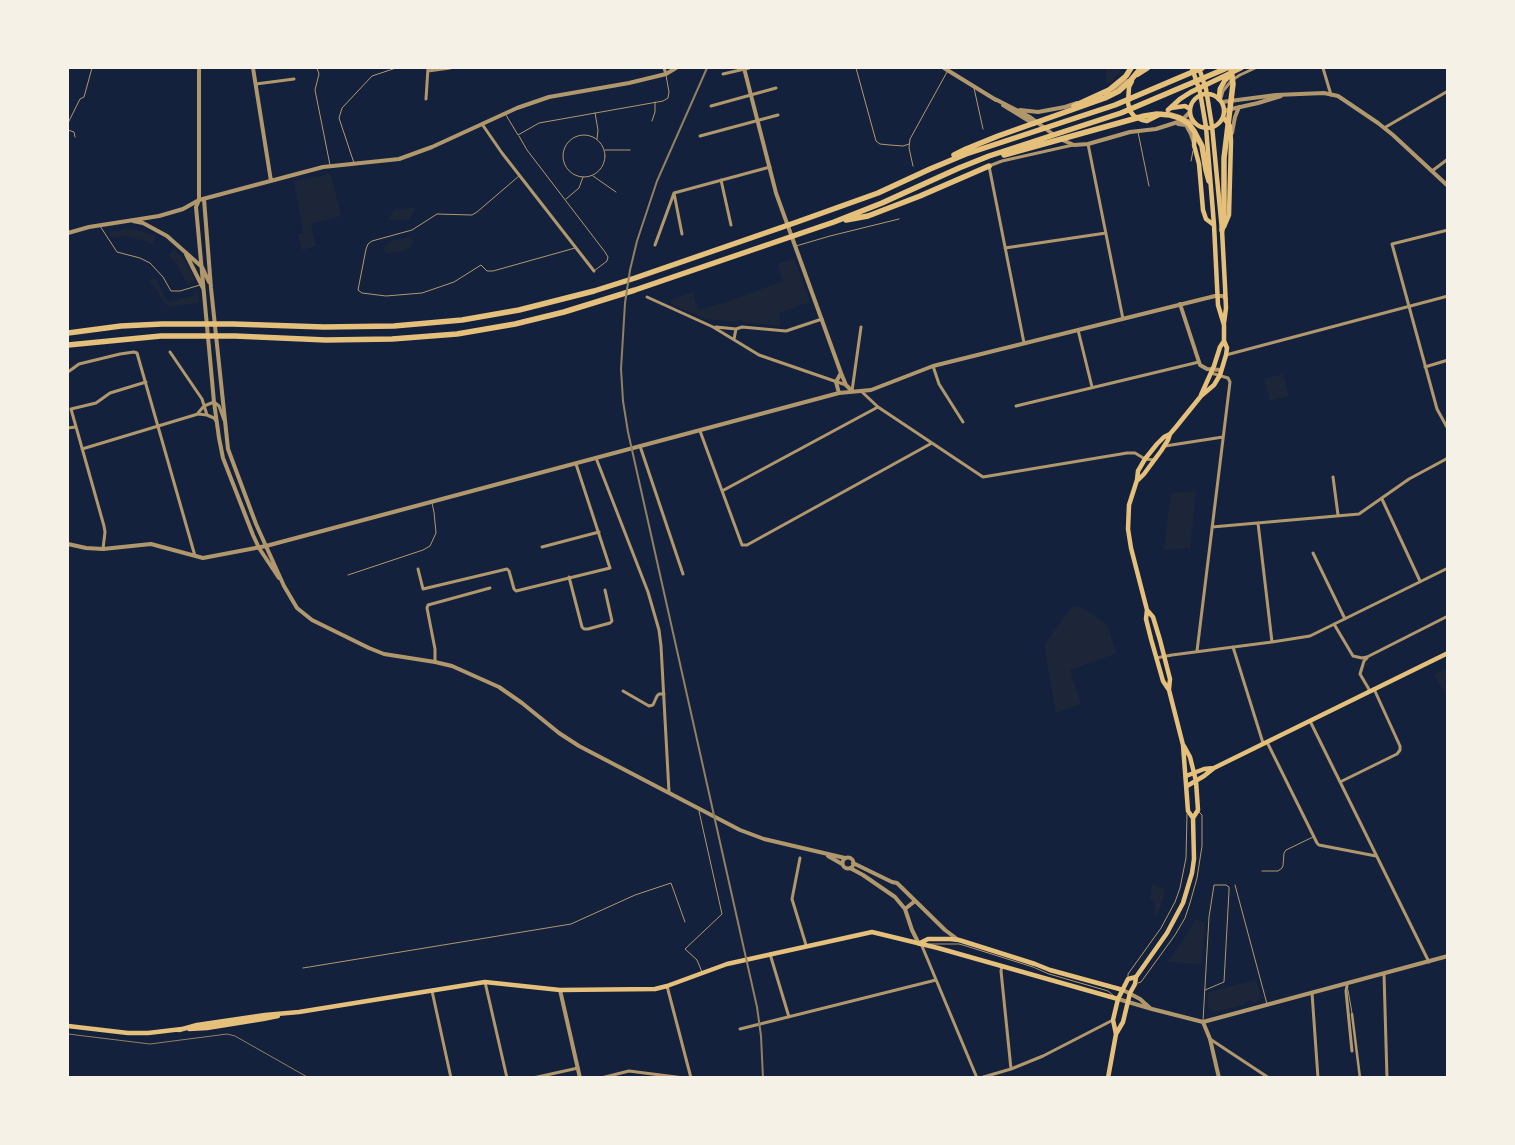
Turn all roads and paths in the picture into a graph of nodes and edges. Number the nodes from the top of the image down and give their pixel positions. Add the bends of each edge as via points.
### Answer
1 (92, 68) edge
2 (199, 68) edge
3 (254, 68) edge
4 (318, 68) edge
5 (412, 68) edge
6 (450, 68) edge
7 (664, 68) edge
8 (676, 68) edge
9 (746, 68) edge
10 (856, 68) edge
11 (1132, 68) edge
12 (1148, 68) edge
13 (1192, 68) edge
14 (1201, 68) edge
15 (1229, 68) edge
16 (1240, 68) edge
17 (1255, 68) edge
18 (1323, 68) edge
19 (428, 69) edge
20 (946, 69) edge
21 (1141, 70) edge
22 (666, 74) junction
23 (723, 74) dead end
24 (294, 79) dead end
25 (1131, 81) junction
26 (256, 84) junction
27 (974, 86) junction
28 (776, 88) dead end
29 (1448, 91) edge
30 (1331, 94) junction
31 (751, 95) junction
32 (1286, 95) junction
33 (426, 99) dead end
34 (994, 99) junction
35 (1220, 101) junction
36 (655, 102) junction
37 (711, 106) dead end
38 (1239, 107) junction
39 (1015, 109) junction
40 (1168, 110) junction
41 (1190, 111) junction
42 (1038, 112) junction
43 (506, 113) junction
44 (595, 113) junction
45 (1224, 114) junction
46 (778, 115) dead end
47 (1052, 116) junction
48 (1028, 119) junction
49 (652, 121) dead end
50 (758, 121) junction
51 (68, 123) edge
52 (482, 124) junction
53 (1176, 124) junction
54 (1197, 124) junction
55 (1384, 128) junction
56 (983, 129) dead end
57 (68, 130) edge
58 (1138, 132) junction
59 (518, 135) junction
60 (700, 136) dead end
61 (75, 137) dead end
62 (597, 140) junction
63 (1228, 140) junction
64 (909, 144) junction
65 (1088, 144) junction
66 (1074, 145) junction
67 (1194, 145) junction
68 (604, 150) junction
69 (630, 150) dead end
70 (1448, 159) edge
71 (1191, 161) dead end
72 (354, 164) junction
73 (330, 166) junction
74 (913, 166) dead end
75 (989, 166) junction
76 (770, 167) junction
77 (959, 168) junction
78 (930, 169) junction
79 (1432, 171) junction
80 (520, 175) junction
81 (592, 176) junction
82 (583, 177) junction
83 (720, 180) junction
84 (271, 181) junction
85 (1210, 181) junction
86 (1149, 186) dead end
87 (1448, 186) edge
88 (616, 192) dead end
89 (674, 193) junction
90 (202, 199) junction
91 (565, 199) junction
92 (899, 219) dead end
93 (131, 221) junction
94 (834, 222) junction
95 (731, 225) dead end
96 (1214, 225) junction
97 (100, 226) junction
98 (1222, 230) junction
99 (1448, 230) edge
100 (68, 232) edge
101 (1106, 233) junction
102 (682, 234) dead end
103 (655, 245) dead end
104 (796, 247) junction
105 (576, 248) junction
106 (1005, 248) junction
107 (185, 252) junction
108 (202, 267) junction
109 (594, 271) joint
110 (201, 285) junction
111 (211, 288) junction
112 (204, 290) junction
113 (1218, 295) junction
114 (1448, 296) edge
115 (647, 297) dead end
116 (1226, 299) junction
117 (1180, 304) junction
118 (1409, 306) junction
119 (822, 319) junction
120 (1123, 319) junction
121 (1224, 325) junction
122 (713, 327) junction
123 (861, 327) dead end
124 (736, 329) junction
125 (1078, 330) junction
126 (68, 332) edge
127 (734, 339) junction
128 (1224, 341) junction
129 (1024, 343) junction
130 (68, 345) edge
131 (170, 352) dead end
132 (1226, 355) junction
133 (1448, 360) edge
134 (1199, 362) junction
135 (933, 366) junction
136 (1425, 367) junction
137 (1211, 371) junction
138 (68, 372) edge
139 (841, 373) junction
140 (1220, 373) junction
141 (146, 382) junction
142 (836, 382) junction
143 (846, 385) junction
144 (1092, 387) junction
145 (852, 391) junction
146 (860, 391) junction
147 (839, 393) junction
148 (1201, 396) junction
149 (214, 402) junction
150 (204, 406) junction
151 (1016, 406) dead end
152 (878, 407) junction
153 (198, 414) junction
154 (207, 415) junction
155 (224, 421) junction
156 (217, 422) junction
157 (963, 422) dead end
158 (158, 426) junction
159 (75, 427) junction
160 (68, 428) edge
161 (1448, 429) edge
162 (700, 430) junction
163 (1170, 434) junction
164 (1224, 437) junction
165 (932, 443) junction
166 (640, 446) junction
167 (1165, 446) junction
168 (82, 449) junction
169 (596, 458) junction
170 (1448, 458) edge
171 (1145, 459) junction
172 (1154, 460) junction
173 (576, 464) junction
174 (236, 473) junction
175 (230, 476) junction
176 (1333, 477) dead end
177 (1137, 480) junction
178 (722, 492) junction
179 (1382, 499) junction
180 (432, 502) junction
181 (1338, 515) junction
182 (1258, 523) junction
183 (1212, 527) junction
184 (599, 532) junction
185 (68, 544) edge
186 (266, 546) junction
187 (542, 547) dead end
188 (259, 548) junction
189 (103, 549) junction
190 (1313, 553) dead end
191 (196, 557) junction
192 (1448, 568) edge
193 (418, 569) dead end
194 (683, 574) dead end
195 (348, 575) dead end
196 (569, 577) junction
197 (1420, 581) junction
198 (284, 586) junction
199 (490, 588) dead end
200 (605, 590) dead end
201 (1147, 610) junction
202 (1448, 616) edge
203 (1344, 619) junction
204 (1334, 624) junction
205 (1272, 642) junction
206 (1233, 647) junction
207 (1198, 651) junction
208 (1448, 653) edge
209 (1164, 656) junction
210 (1367, 657) junction
211 (1156, 658) junction
212 (434, 662) junction
213 (623, 690) dead end
214 (1168, 690) junction
215 (1372, 690) junction
216 (664, 694) junction
217 (1310, 720) junction
218 (1265, 742) junction
219 (1183, 745) junction
220 (1214, 768) junction
221 (1194, 773) junction
222 (1186, 776) junction
223 (1196, 781) junction
224 (1340, 782) junction
225 (1187, 786) junction
226 (669, 792) junction
227 (699, 808) junction
228 (1198, 810) junction
229 (1188, 811) junction
230 (1193, 818) junction
231 (1314, 837) junction
232 (824, 854) junction
233 (1376, 856) junction
234 (800, 858) dead end
235 (845, 858) junction
236 (853, 863) junction
237 (842, 864) junction
238 (850, 868) junction
239 (1262, 870) dead end
240 (1235, 885) dead end
241 (915, 901) junction
242 (905, 909) junction
243 (685, 922) dead end
244 (959, 940) junction
245 (919, 944) junction
246 (806, 946) junction
247 (770, 954) junction
248 (1448, 956) edge
249 (1428, 962) junction
250 (1002, 966) junction
251 (303, 968) dead end
252 (702, 973) junction
253 (1384, 974) junction
254 (1136, 977) junction
255 (1128, 979) junction
256 (936, 980) junction
257 (485, 982) junction
258 (1135, 984) junction
259 (1347, 985) junction
260 (667, 986) junction
261 (432, 990) junction
262 (560, 990) junction
263 (1123, 990) junction
264 (1205, 990) junction
265 (1312, 993) junction
266 (1130, 994) junction
267 (1118, 999) junction
268 (1128, 1002) junction
269 (1267, 1005) junction
270 (1152, 1009) junction
271 (1352, 1014) joint
272 (790, 1017) junction
273 (1113, 1020) junction
274 (1203, 1022) junction
275 (68, 1026) edge
276 (740, 1029) dead end
277 (1116, 1034) junction
278 (1210, 1039) junction
279 (1352, 1051) dead end
280 (578, 1068) junction
281 (1011, 1069) junction
282 (451, 1078) edge
283 (507, 1078) edge
284 (533, 1078) edge
285 (580, 1078) edge
286 (601, 1078) edge
287 (684, 1078) edge
288 (691, 1078) edge
289 (978, 1078) edge
290 (1108, 1078) edge
291 (1220, 1078) edge
292 (1269, 1078) edge
293 (1318, 1078) edge
294 (1360, 1078) edge
295 (1386, 1078) edge

1 - 51 lane via 84,97
2 - 90 street
3 - 26 street
4 - 73 lane via 315,90
5 - 72 lane via 396,68 372,76 342,108 339,118
6 - 19 street
7 - 22 street
8 - 22 street
9 - 23 street
9 - 31 street
10 - 64 lane via 876,141 890,146
11 - 25 main road
11 - 47 highway via 1109,90
12 - 21 main road
13 - 85 main road via 1204,111
14 - 78 highway via 1115,104
14 - 98 main road via 1210,110
15 - 63 highway via 1233,84
15 - 77 highway via 1110,118
16 - 35 highway via 1225,80 1220,89
16 - 40 highway via 1191,92
17 - 35 street via 1232,80
18 - 30 street
19 - 33 street
20 - 27 street
20 - 64 lane
21 - 25 main road
21 - 47 highway via 1119,91
22 - 36 lane via 668,98
22 - 43 street via 549,97
24 - 26 street
25 - 40 main road via 1128,103 1134,116 1142,120 1153,119
25 - 42 street via 1107,93
26 - 84 street
27 - 34 street
27 - 56 lane
28 - 31 street
29 - 55 street
30 - 32 street
30 - 55 street
31 - 37 street
31 - 50 street
32 - 35 street
32 - 38 street
34 - 39 street
34 - 48 street
35 - 41 main road via 1212,95 1201,95 1195,99
35 - 45 main road
36 - 44 lane
36 - 49 lane
38 - 45 street
38 - 63 street
39 - 42 street
39 - 48 street
40 - 41 main road via 1184,106
41 - 53 street
41 - 54 main road
42 - 48 street
43 - 52 street
43 - 59 lane
44 - 59 lane via 539,122
44 - 62 lane
45 - 54 main road via 1214,126 1205,128
45 - 63 main road via 1230,126
46 - 50 street
47 - 78 highway via 966,149
48 - 66 street
50 - 60 street
50 - 76 street
52 - 72 street via 398,159
52 - 80 street
53 - 54 street via 1184,120
53 - 58 street
53 - 67 street via 1186,125
54 - 67 main road
55 - 79 street
57 - 61 lane via 74,132
58 - 65 street
58 - 86 lane
59 - 91 lane
62 - 68 lane
62 - 82 lane via 586,135 576,136 564,150 563,159 568,170
63 - 98 highway
64 - 74 lane
65 - 66 street
65 - 101 street
66 - 75 street
67 - 71 lane
67 - 96 main road via 1200,164 1203,210 1206,219
68 - 69 lane
68 - 81 lane via 601,169
70 - 79 street
72 - 73 street
73 - 84 street
75 - 94 highway via 868,216
75 - 106 street
76 - 83 street
76 - 104 street
77 - 85 highway via 1144,116 1170,114 1189,124 1194,131 1202,146
77 - 94 highway
78 - 126 highway via 878,193 797,222 594,291 519,310 462,320 394,326 197,324 121,326
79 - 87 street
80 - 105 street
80 - 105 lane via 472,215 438,214 412,230 372,241 366,249 358,290 386,296 422,293 454,282 481,264 487,271 493,271
81 - 82 lane
81 - 88 lane
82 - 91 lane via 579,188
83 - 89 street
83 - 95 street
84 - 90 street
85 - 96 main road
89 - 102 street
89 - 103 street
90 - 93 street via 183,209
90 - 108 street via 196,207
90 - 111 street
91 - 109 lane via 606,252 607,261
92 - 104 lane
93 - 97 street
93 - 107 street via 159,231
94 - 130 highway via 600,302 515,324 457,334 326,340 161,336
96 - 113 main road
97 - 100 street
97 - 110 lane via 117,252 150,263 171,291
98 - 116 main road
99 - 118 street via 1392,244
101 - 106 street
101 - 120 street
104 - 119 street
105 - 109 street
106 - 129 street
107 - 108 street
107 - 110 street
108 - 111 street
108 - 112 street
110 - 112 street
111 - 155 street
112 - 149 street
113 - 116 street
113 - 117 street
113 - 121 main road
114 - 118 street
115 - 122 street
116 - 121 main road
117 - 120 street
117 - 134 street
118 - 132 street
118 - 136 street
119 - 124 street via 786,331
119 - 139 street
120 - 125 street
121 - 128 main road
122 - 124 street
122 - 127 street
123 - 145 street
124 - 127 street
125 - 129 street
125 - 144 street
127 - 142 street via 759,355
128 - 132 main road
128 - 137 main road
129 - 135 street
131 - 150 street
132 - 140 main road
133 - 136 street
134 - 137 street
134 - 144 street
135 - 146 street via 871,390
135 - 157 street via 939,384
136 - 161 street via 1437,409
137 - 140 street
137 - 148 main road
138 - 141 street via 79,364 134,352
139 - 142 street
139 - 143 street
140 - 148 main road via 1214,385
140 - 164 street via 1230,382
141 - 158 street
141 - 159 street via 110,393 96,403 71,409
142 - 143 street
142 - 147 street
143 - 145 street
144 - 151 street
145 - 146 street
145 - 147 street
146 - 152 street
147 - 162 street
148 - 163 main road
149 - 150 street
149 - 155 street via 219,406
149 - 156 street
150 - 153 street
150 - 154 street
152 - 165 street
152 - 178 street
153 - 154 street
153 - 158 street
154 - 156 street
155 - 174 street
156 - 175 street via 221,451
158 - 168 street
158 - 191 street
159 - 160 street
159 - 168 street
162 - 166 street
162 - 178 street
163 - 167 main road
163 - 171 main road
164 - 167 street
164 - 183 street
165 - 171 street via 984,477 1127,453 1135,453
165 - 178 street via 747,545 742,545
166 - 169 street
166 - 194 street
167 - 172 main road
168 - 189 street via 104,526
169 - 173 street
169 - 216 street via 655,613
170 - 179 street via 1409,479
171 - 172 street
171 - 177 main road
172 - 177 main road
173 - 180 street
173 - 184 street
174 - 175 street
174 - 186 street
175 - 188 street
176 - 181 street
177 - 201 main road via 1129,505 1128,529
179 - 181 street via 1359,514
179 - 197 street
180 - 186 street
180 - 195 lane via 436,533 430,546
181 - 182 street
182 - 183 street
182 - 205 street
183 - 207 street
184 - 187 street
184 - 196 street via 610,568
185 - 189 street
186 - 188 street
186 - 198 street
188 - 191 street via 210,558
188 - 198 street
189 - 191 street via 151,544
190 - 203 street
192 - 197 street
193 - 196 street via 423,589 507,569 516,591
196 - 200 street via 582,627 588,630 612,620
197 - 203 street
198 - 212 street via 304,614 357,643 384,654
199 - 212 street via 428,605
201 - 209 main road via 1153,617
201 - 211 main road via 1146,619
202 - 210 street
203 - 204 street
204 - 205 street via 1310,636
204 - 210 street via 1353,656
205 - 206 street
206 - 207 street
206 - 218 street
207 - 209 street
208 - 215 main road
209 - 211 street
209 - 214 main road via 1170,679
210 - 215 street via 1360,674
211 - 214 main road
212 - 226 street via 452,666 499,688 570,740
213 - 216 street via 649,706 659,694
214 - 219 main road
215 - 217 main road
215 - 224 street via 1400,750
216 - 226 street
217 - 218 main road
217 - 224 street
218 - 220 main road
218 - 231 street
219 - 221 main road
219 - 222 main road
220 - 221 main road
220 - 223 main road
221 - 222 main road
221 - 223 main road
222 - 225 main road
223 - 225 main road
223 - 228 main road
224 - 233 street
225 - 229 main road
226 - 227 street
227 - 232 street via 755,836
227 - 252 lane via 722,914 685,949 697,960
228 - 230 main road
228 - 258 lane via 1202,815 1202,846 1198,878 1185,918 1141,982
229 - 230 main road
229 - 255 lane via 1186,858 1180,888 1161,928 1128,974
230 - 254 main road via 1194,859 1183,903 1167,933
231 - 233 street via 1319,845
231 - 239 lane via 1286,850 1282,868
232 - 235 street
232 - 237 street
233 - 249 street
234 - 246 street via 792,899
235 - 236 street via 851,858
235 - 237 street
236 - 238 street
236 - 241 street via 897,884
237 - 238 street
238 - 242 street via 888,891
240 - 269 lane
241 - 242 street
241 - 244 street
242 - 245 street
243 - 251 lane via 671,883 635,895 571,924
244 - 245 main road via 928,939
244 - 263 main road
245 - 246 main road via 872,932
245 - 250 main road
245 - 256 street
245 - 267 lane via 959,944 1108,992
246 - 247 main road
247 - 252 main road
247 - 272 street
248 - 249 street
249 - 253 street
250 - 267 main road
250 - 281 street
252 - 260 main road
253 - 259 street
253 - 295 street
254 - 255 main road
254 - 258 main road
255 - 263 main road
256 - 272 street
256 - 289 street
257 - 261 main road
257 - 262 main road
257 - 283 street
258 - 266 main road
259 - 265 street
259 - 271 lane
259 - 279 street
260 - 262 main road
260 - 288 street
261 - 275 main road via 207,1028 128,1033
261 - 282 street
262 - 280 street
263 - 266 street
263 - 267 main road
264 - 264 lane via 1224,982 1230,891 1226,885 1218,884 1213,889 1208,917
264 - 274 lane
265 - 269 street
265 - 293 street
266 - 268 main road
266 - 270 street
267 - 268 street
267 - 273 main road
268 - 270 street
268 - 277 main road
269 - 274 street
270 - 274 street
271 - 294 street
272 - 276 street
273 - 277 main road
273 - 281 street
274 - 278 street
277 - 290 main road
278 - 291 street
278 - 292 street
280 - 284 street
280 - 285 street
281 - 289 street
286 - 287 street via 629,1071

